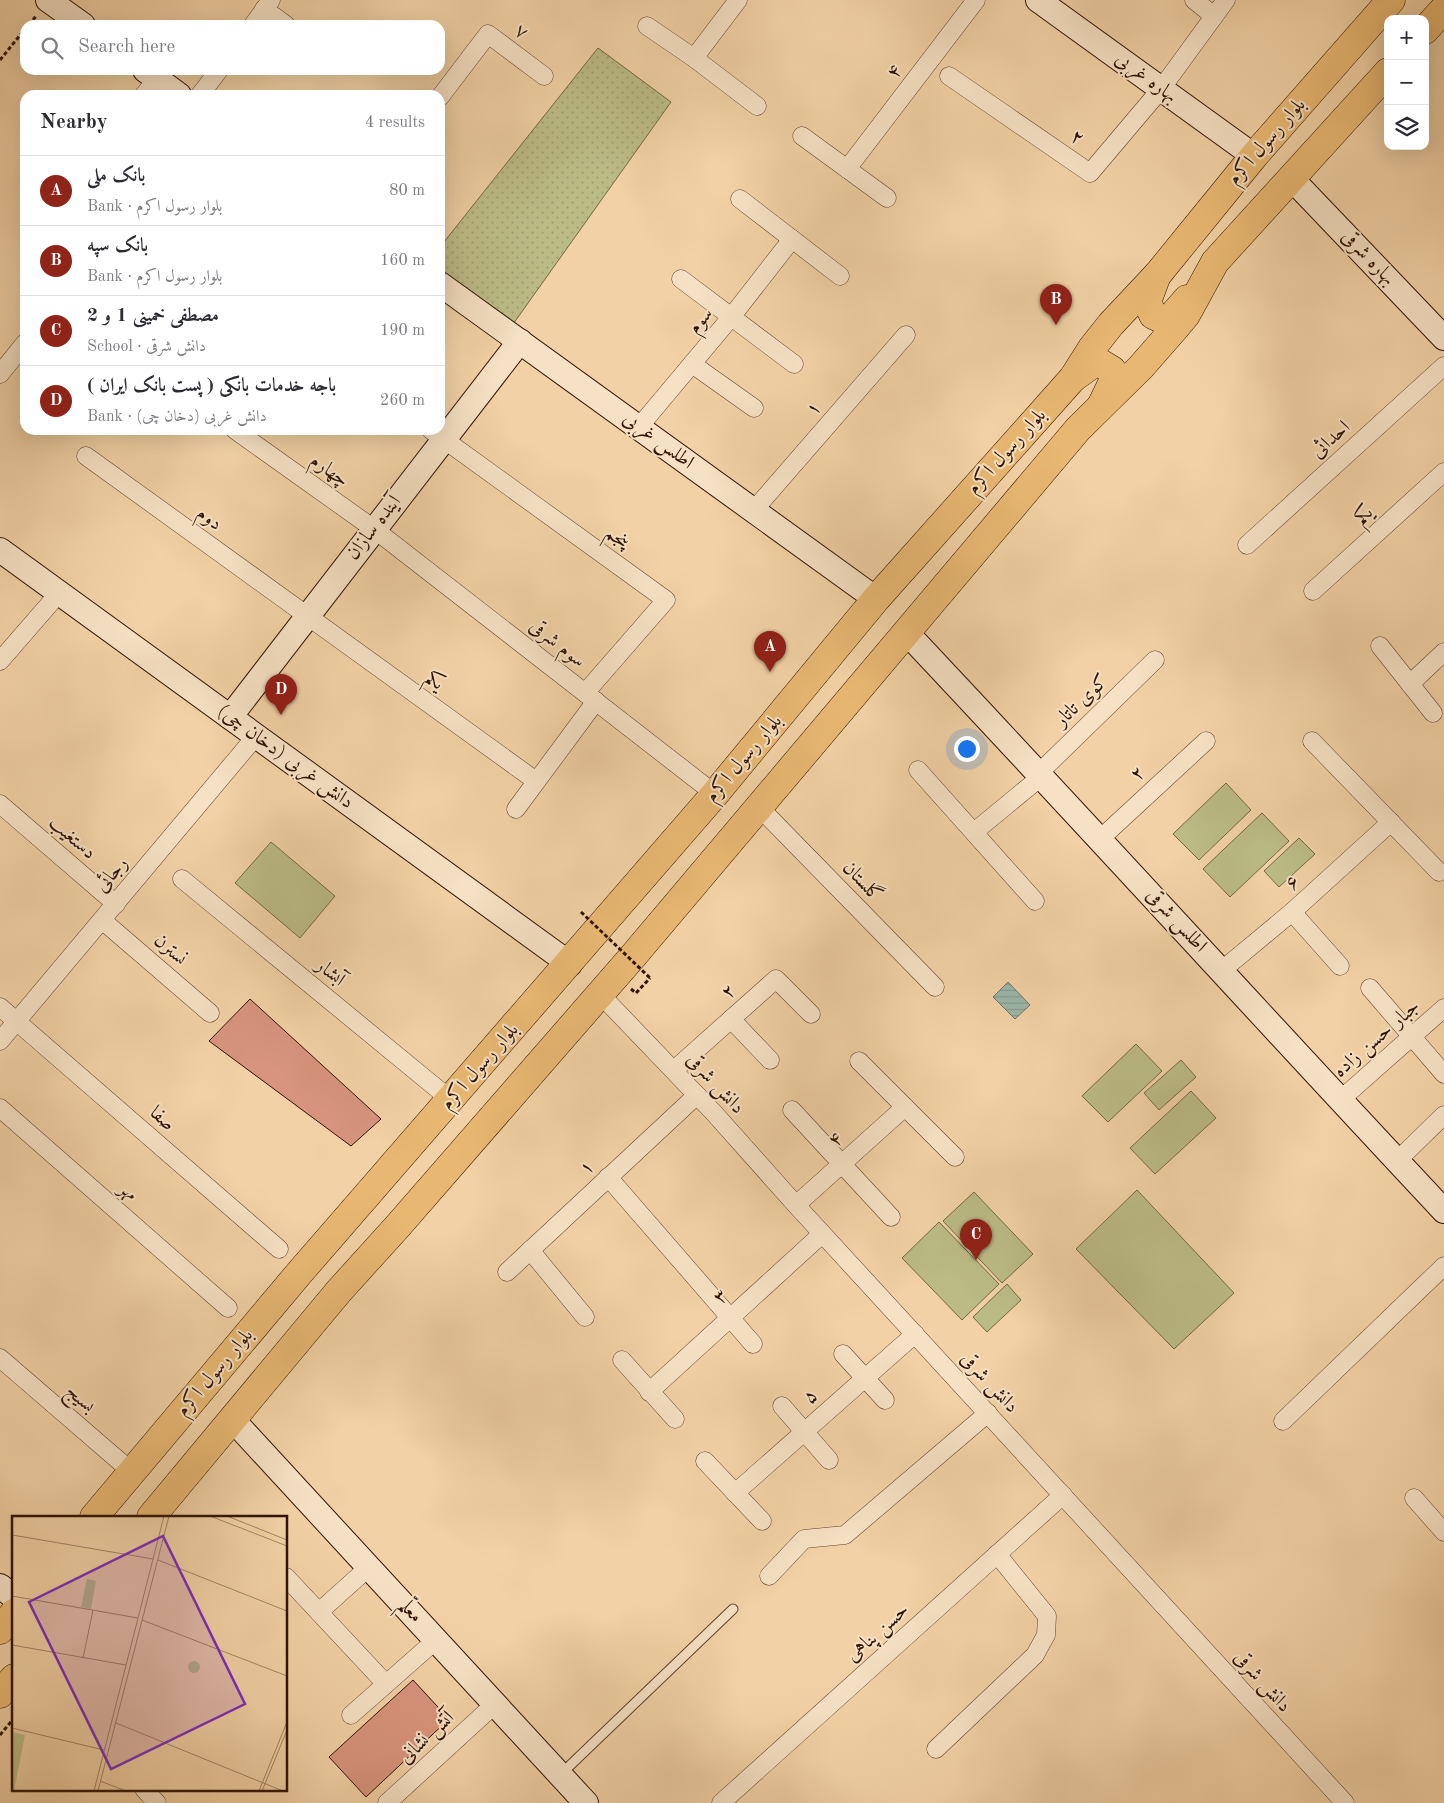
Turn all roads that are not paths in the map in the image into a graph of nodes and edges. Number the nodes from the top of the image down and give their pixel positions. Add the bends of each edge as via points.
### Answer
1 (48, 0) edge
2 (738, 0) edge
3 (976, 0) edge
4 (1038, 0) edge
5 (1194, 0) edge
6 (1226, 0) edge
7 (1391, 0) edge
8 (268, 5) edge
9 (1444, 9) edge
10 (1214, 16) junction
11 (76, 20) edge
12 (256, 20) edge
13 (282, 20) edge
14 (647, 26) dead end
15 (1429, 26) edge
16 (694, 58) junction
17 (215, 75) edge
18 (544, 76) dead end
19 (949, 76) dead end
20 (1384, 76) edge
21 (148, 81) edge
22 (1161, 88) junction
23 (168, 90) edge
24 (204, 90) edge
25 (445, 90) edge
26 (756, 106) dead end
27 (802, 136) dead end
28 (1254, 156) junction
29 (847, 169) junction
30 (1292, 179) junction
31 (887, 198) dead end
32 (740, 199) dead end
33 (792, 239) junction
34 (1158, 274) junction
35 (840, 276) dead end
36 (681, 279) dead end
37 (445, 288) edge
38 (1200, 288) junction
39 (732, 316) junction
40 (906, 335) dead end
41 (1444, 338) edge
42 (520, 341) junction
43 (20, 349) edge
44 (692, 364) junction
45 (794, 364) dead end
46 (1444, 366) edge
47 (0, 374) edge
48 (1073, 378) junction
49 (754, 408) dead end
50 (1100, 408) junction
51 (445, 426) edge
52 (639, 427) junction
53 (242, 435) edge
54 (437, 435) edge
55 (439, 435) edge
56 (86, 456) dead end
57 (1444, 472) edge
58 (754, 510) junction
59 (374, 529) junction
60 (1247, 545) dead end
61 (0, 550) edge
62 (1313, 591) dead end
63 (59, 593) junction
64 (876, 599) junction
65 (306, 616) junction
66 (906, 632) junction
67 (1380, 646) dead end
68 (3, 651) edge
69 (1444, 652) edge
70 (1156, 660) dead end
71 (1410, 684) junction
72 (591, 697) junction
73 (1433, 713) dead end
74 (230, 717) junction
75 (256, 736) junction
76 (1206, 741) dead end
77 (1312, 741) dead end
78 (918, 770) dead end
79 (1040, 774) junction
80 (536, 781) junction
81 (715, 794) junction
82 (0, 804) edge
83 (759, 807) junction
84 (516, 809) dead end
85 (1391, 822) junction
86 (974, 832) junction
87 (1100, 839) junction
88 (1439, 872) dead end
89 (182, 879) dead end
90 (1035, 901) dead end
91 (116, 904) junction
92 (1292, 912) junction
93 (102, 920) junction
94 (570, 964) junction
95 (1340, 966) dead end
96 (1221, 971) junction
97 (935, 988) dead end
98 (1370, 988) dead end
99 (600, 994) junction
100 (0, 1006) edge
101 (1444, 1008) edge
102 (210, 1013) dead end
103 (811, 1014) dead end
104 (731, 1019) junction
105 (17, 1021) junction
106 (1412, 1035) junction
107 (0, 1041) edge
108 (770, 1060) dead end
109 (858, 1060) dead end
110 (674, 1070) junction
111 (1444, 1074) edge
112 (697, 1095) junction
113 (451, 1100) junction
114 (1339, 1101) junction
115 (905, 1107) junction
116 (0, 1108) edge
117 (792, 1110) dead end
118 (1444, 1115) edge
119 (955, 1158) dead end
120 (1397, 1162) junction
121 (842, 1163) junction
122 (608, 1177) junction
123 (375, 1187) junction
124 (796, 1206) junction
125 (1444, 1211) edge
126 (891, 1217) dead end
127 (397, 1227) junction
128 (822, 1234) junction
129 (280, 1249) dead end
130 (530, 1250) junction
131 (1444, 1266) edge
132 (301, 1271) junction
133 (507, 1272) dead end
134 (338, 1291) junction
135 (228, 1308) dead end
136 (586, 1317) dead end
137 (729, 1319) junction
138 (915, 1334) junction
139 (753, 1344) dead end
140 (843, 1354) dead end
141 (0, 1358) edge
142 (622, 1360) dead end
143 (865, 1378) junction
144 (649, 1392) junction
145 (885, 1400) dead end
146 (782, 1406) dead end
147 (988, 1413) junction
148 (675, 1419) dead end
149 (234, 1420) junction
150 (1283, 1421) dead end
151 (804, 1431) junction
152 (829, 1460) dead end
153 (705, 1461) dead end
154 (132, 1472) junction
155 (734, 1493) junction
156 (1063, 1495) junction
157 (1414, 1498) dead end
158 (95, 1516) edge
159 (152, 1516) edge
160 (762, 1521) dead end
161 (1444, 1532) edge
162 (997, 1554) junction
163 (369, 1567) junction
164 (769, 1576) dead end
165 (288, 1579) edge
166 (0, 1586) edge
167 (12, 1595) edge
168 (733, 1609) dead end
169 (319, 1612) junction
170 (12, 1616) edge
171 (0, 1630) edge
172 (436, 1640) junction
173 (12, 1680) edge
174 (386, 1684) junction
175 (0, 1694) edge
176 (495, 1704) junction
177 (351, 1715) dead end
178 (936, 1749) dead end
179 (560, 1775) junction
180 (145, 1790) edge
181 (157, 1803) edge
182 (387, 1803) edge
183 (586, 1803) edge
184 (721, 1803) edge
185 (1345, 1803) edge

1 - 11 street
2 - 16 street
3 - 29 street, ۴
4 - 22 street, بهاره غربی
5 - 10 street
6 - 10 street
7 - 28 main road, بلوار رسول اکرم
8 - 12 street
8 - 13 street
9 - 15 main road
10 - 22 street
14 - 16 street
16 - 26 street
17 - 24 street
18 - 25 street, ۷ via 488,34
19 - 22 street, ۲ via 1090,173
20 - 30 main road, بلوار رسول اکرم
21 - 23 street
22 - 28 street, بهاره غربی
27 - 29 street
28 - 34 main road, بلوار رسول اکرم
29 - 31 street
30 - 38 main road, بلوار رسول اکرم via 1215,262
30 - 41 street, بهاره شرقی
32 - 33 street
33 - 35 street
33 - 39 street, سوم
34 - 38 main road via 1147,302 1153,315 1164,320
34 - 48 main road, بلوار رسول اکرم via 1101,336
36 - 39 street
37 - 42 street, اطلس غربی
38 - 50 main road, بلوار رسول اکرم via 1176,327
39 - 44 street, سوم
39 - 45 street
40 - 58 street, ۱
42 - 51 street, آینده سازان
42 - 52 street, اطلس غربی
43 - 47 street
44 - 49 street
44 - 52 street, سوم
46 - 60 street, احداثی
48 - 50 main road via 1097,362 1112,370 1114,379
48 - 64 main road, بلوار رسول اکرم
50 - 66 main road, بلوار رسول اکرم via 1078,429
52 - 58 street, اطلس غربی
53 - 59 street, چهارم
54 - 59 street, آینده سازان
55 - 72 street, پنجم via 666,600
56 - 65 street, دوم
57 - 62 street, یکم
58 - 64 street, اطلس غربی
59 - 65 street, آینده سازان
59 - 72 street, سوم شرقی
61 - 63 street, دانش غربی (دخان چی)
63 - 68 street
63 - 74 street, دانش غربی (دخان چی)
64 - 81 main road, بلوار رسول اکرم
65 - 74 street, آینده سازان
65 - 80 street, یکم
66 - 79 street, اطلس شرقی
66 - 83 main road, بلوار رسول اکرم
67 - 71 street
69 - 71 street
70 - 79 street, کوی تاتار
71 - 73 street
72 - 80 street
72 - 81 street, سوم شرقی
74 - 75 street, دانش غربی (دخان چی)
75 - 91 street, رجائی
75 - 94 street, دانش غربی (دخان چی)
76 - 87 street, ۲
77 - 85 street
78 - 86 street
79 - 86 street, کوی تاتار
79 - 87 street, اطلس شرقی
80 - 84 street
81 - 94 main road, بلوار رسول اکرم
82 - 91 street, دستغیب
83 - 97 street, گلستان
83 - 99 main road, بلوار رسول اکرم
85 - 88 street
85 - 92 street, ۶
86 - 90 street
87 - 96 street, اطلس شرقی
89 - 113 street, آبشار
91 - 93 street, رجائی
92 - 95 street
92 - 96 street, ۶
93 - 102 street, نسترن
93 - 105 street, رجائی
94 - 113 main road, بلوار رسول اکرم
96 - 114 street, اطلس شرقی
98 - 106 street
99 - 110 street, دانش شرقی
99 - 127 main road, بلوار رسول اکرم
100 - 105 street, صفا
101 - 106 street, جبار حسن زاده
103 - 104 street, ۲ via 776,979
104 - 108 street
104 - 110 street, ۲
105 - 107 street, رجائی
105 - 129 street, صفا
106 - 111 street
106 - 114 street, جبار حسن زاده
109 - 115 street
110 - 112 street, دانش شرقی
112 - 122 street, ۱
112 - 124 street, دانش شرقی
113 - 123 main road, بلوار رسول اکرم
114 - 120 street, اطلس شرقی
115 - 119 street
115 - 121 street, ۴
116 - 135 street, مهر
117 - 121 street
118 - 120 street
120 - 125 street, اطلس شرقی
121 - 124 street, ۴
121 - 126 street
122 - 130 street, ۱
122 - 137 street
123 - 127 main road via 369,1203 369,1221 375,1228 385,1231
123 - 132 main road, بلوار رسول اکرم
124 - 128 street, دانش شرقی
127 - 134 main road, بلوار رسول اکرم
128 - 137 street, ۳
128 - 138 street, دانش شرقی
130 - 133 street, ۱
130 - 136 street
131 - 150 street
132 - 134 main road via 320,1265 334,1271
132 - 154 main road, بلوار رسول اکرم
134 - 149 main road, بلوار رسول اکرم
137 - 139 street
137 - 144 street, ۳
138 - 143 street, ۵
138 - 147 street, دانش شرقی
140 - 143 street
141 - 154 street, بسیج
142 - 144 street
143 - 145 street
143 - 151 street, ۵
144 - 148 street
146 - 151 street
147 - 156 street, دانش شرقی
147 - 164 street via 845,1535 804,1540
149 - 159 main road, بلوار رسول اکرم
149 - 163 street, معلّم
151 - 152 street
151 - 155 street, ۵
153 - 155 street
154 - 158 main road, بلوار رسول اکرم
155 - 160 street
156 - 162 street, حسن پناهی
156 - 185 street, دانش شرقی
157 - 161 street
162 - 178 street via 1047,1616 1046,1635 1035,1655
162 - 184 street, حسن پناهی
163 - 169 street
163 - 172 street, معلّم
165 - 169 street
166 - 167 street
168 - 179 lane
169 - 174 street
170 - 171 main road
172 - 174 street
172 - 176 street, معلّم
173 - 175 main road
174 - 177 street
176 - 179 street, معلّم
176 - 182 street, آتش نشانی
179 - 183 street, معلّم
180 - 181 street

